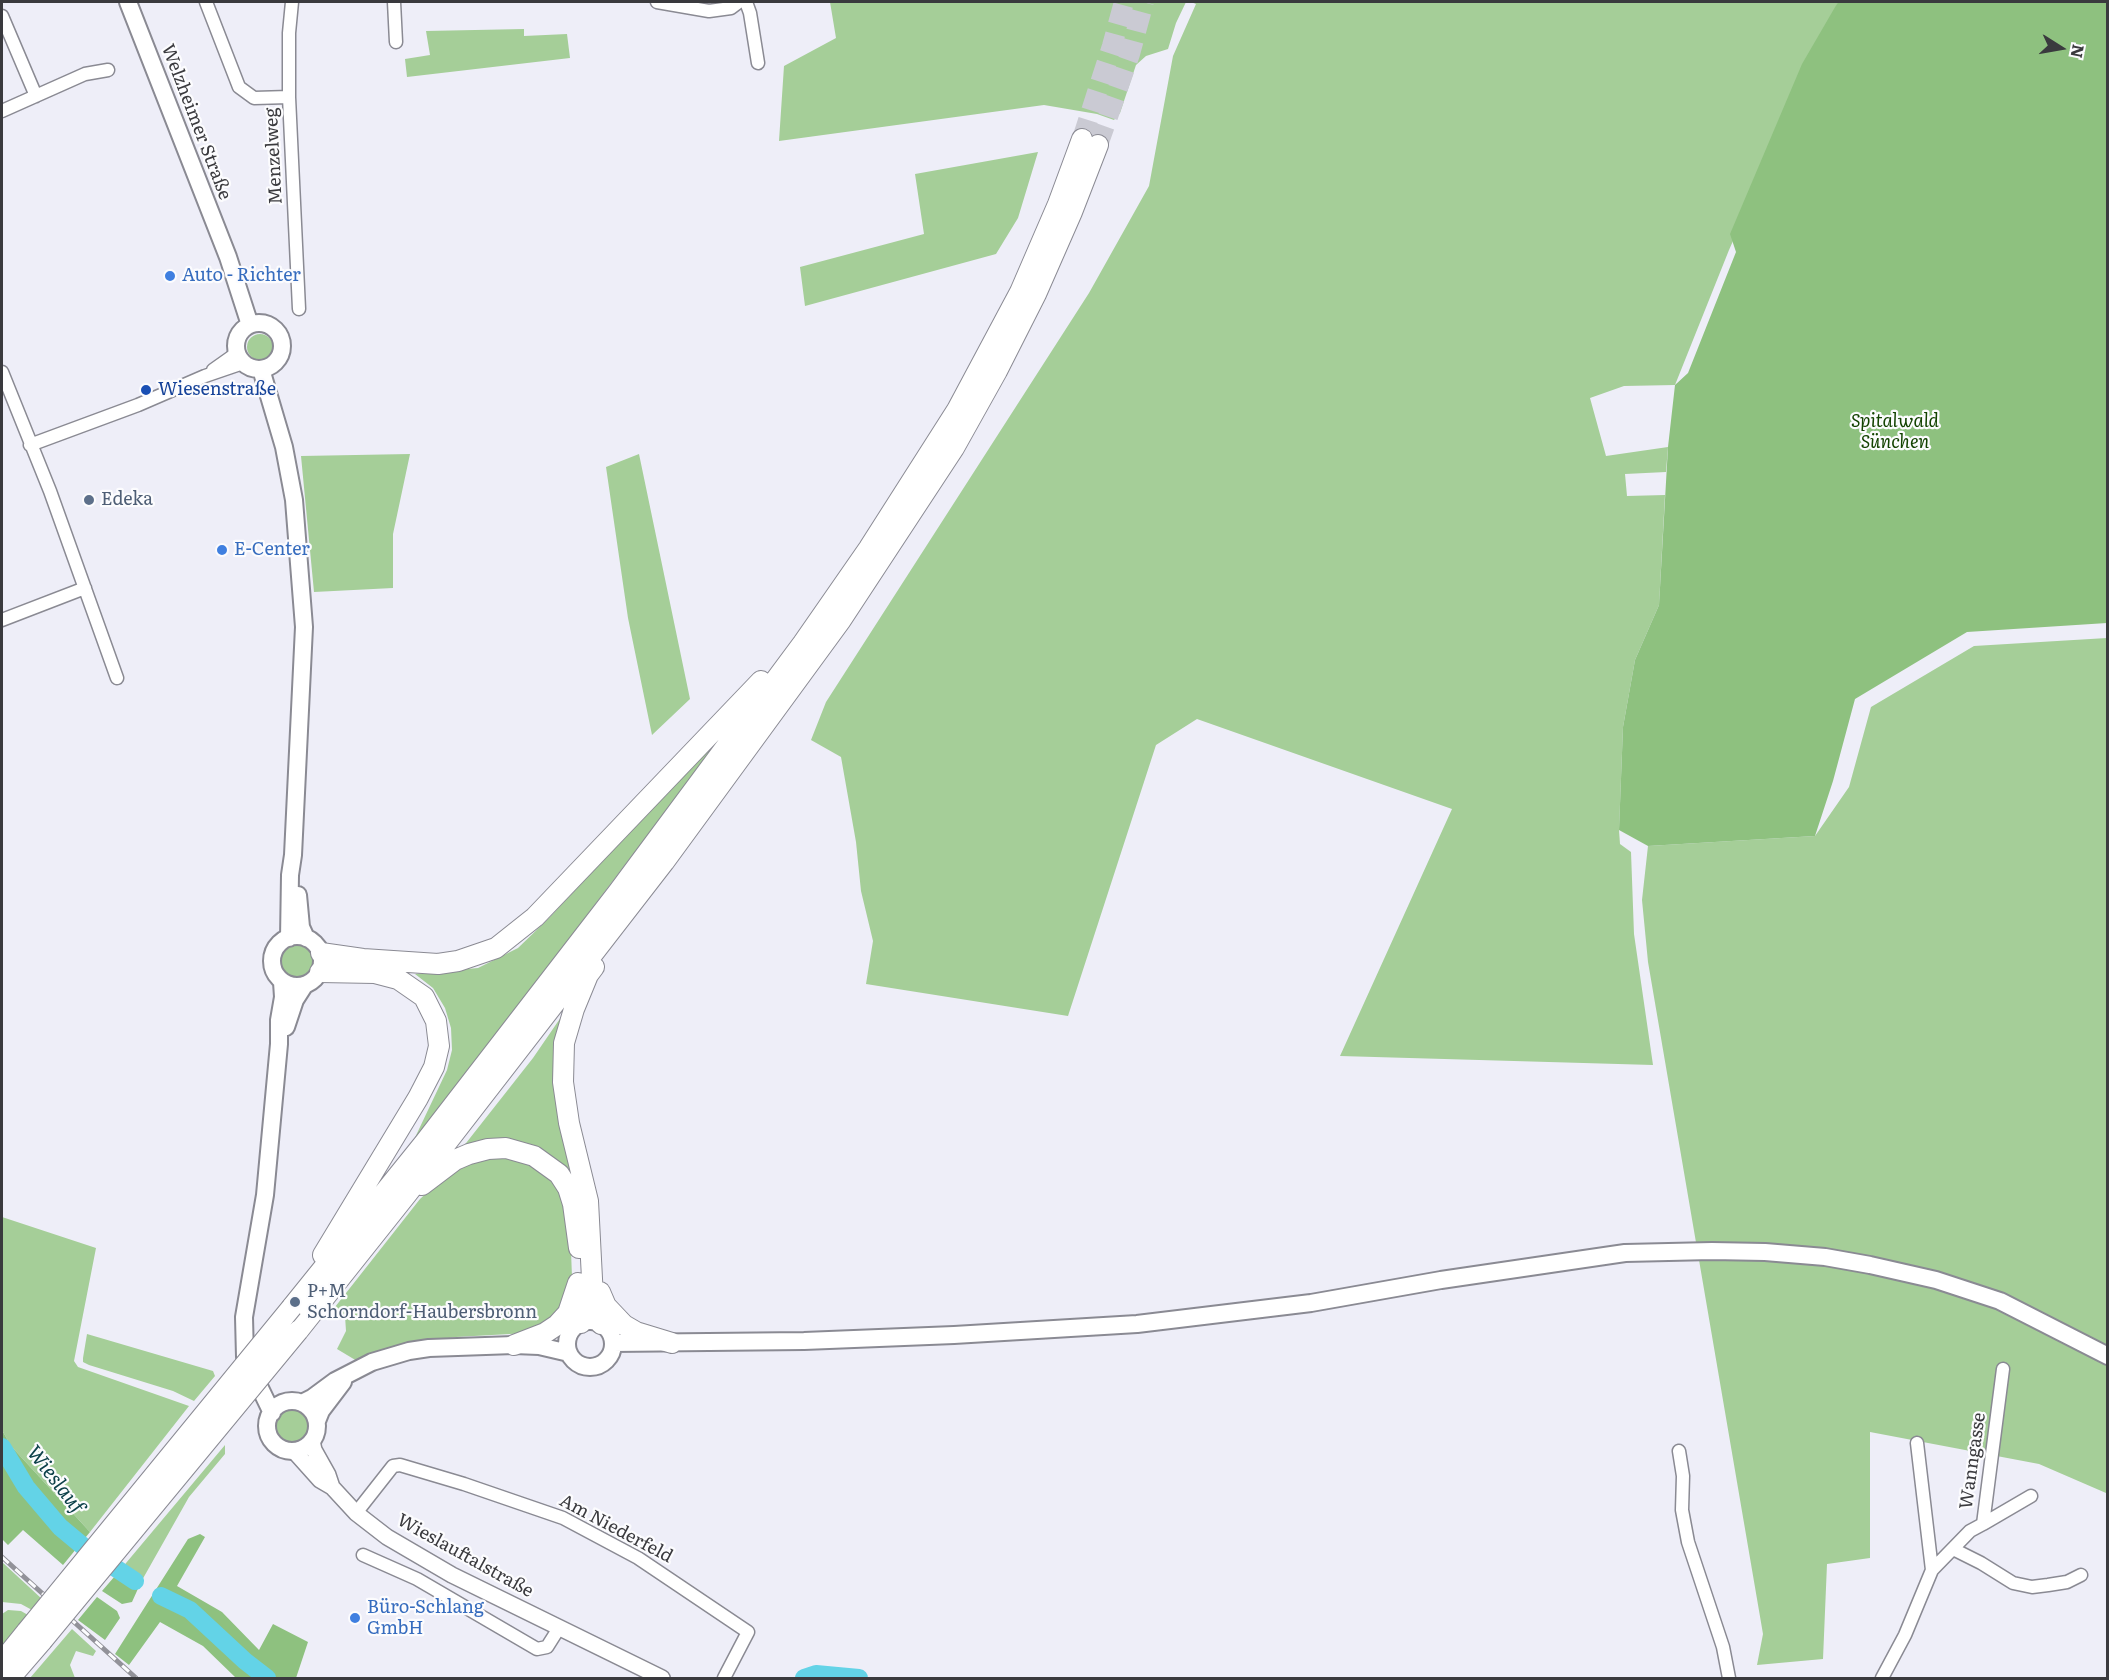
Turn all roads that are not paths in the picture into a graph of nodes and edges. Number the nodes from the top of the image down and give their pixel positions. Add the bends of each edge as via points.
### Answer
1 (128, 2) edge
2 (206, 2) edge
3 (292, 2) edge
4 (394, 2) edge
5 (657, 2) edge
6 (739, 2) edge
7 (746, 2) edge
8 (2, 16) edge
9 (396, 42) dead end
10 (758, 63) dead end
11 (108, 70) dead end
12 (36, 96) junction
13 (289, 97) junction
14 (2, 111) edge
15 (299, 309) dead end
16 (254, 324) junction
17 (240, 358) junction
18 (266, 367) junction
19 (2, 372) edge
20 (30, 445) junction
21 (85, 588) junction
22 (2, 620) edge
23 (803, 643) junction
24 (117, 678) dead end
25 (293, 855) junction
26 (621, 917) junction
27 (289, 938) junction
28 (306, 938) junction
29 (320, 962) junction
30 (282, 982) junction
31 (304, 986) junction
32 (279, 1044) junction
33 (407, 1194) junction
34 (357, 1230) junction
35 (586, 1268) junction
36 (601, 1324) junction
37 (575, 1329) junction
38 (246, 1341) junction
39 (614, 1343) junction
40 (672, 1343) junction
41 (514, 1345) junction
42 (539, 1346) junction
43 (569, 1353) junction
44 (2108, 1356) edge
45 (2003, 1370) dead end
46 (348, 1374) junction
47 (294, 1403) junction
48 (272, 1413) junction
49 (317, 1421) junction
50 (312, 1442) junction
51 (1917, 1443) dead end
52 (294, 1451) junction
53 (1679, 1451) dead end
54 (332, 1487) junction
55 (2031, 1496) dead end
56 (356, 1513) junction
57 (1983, 1524) junction
58 (1953, 1549) junction
59 (363, 1555) dead end
60 (1932, 1570) junction
61 (2081, 1575) dead end
62 (558, 1628) junction
63 (35, 1636) junction
64 (2, 1662) edge
65 (10, 1678) edge
66 (662, 1678) edge
67 (724, 1678) edge
68 (1729, 1678) edge
69 (1882, 1678) edge

1 - 16 main road, Welzheimer Straße
2 - 13 street via 239,87 254,98
3 - 13 street, Menzelweg
4 - 9 street
5 - 6 street via 709,11 730,8
7 - 10 street
8 - 12 street
11 - 12 street via 85,74
12 - 14 street
13 - 15 street, Menzelweg
16 - 17 main road via 239,333
16 - 18 main road via 272,327 280,339 280,354
17 - 18 main road via 255,369
17 - 20 street via 138,405
18 - 25 main road via 294,500 304,627
19 - 20 street
20 - 21 street
21 - 22 street
21 - 24 street
23 - 26 highway via 957,410 1020,292 1090,142 1072,212 1036,294 954,448 841,620
23 - 29 highway via 784,656 535,917 496,948 438,964 363,959
23 - 34 highway via 618,892
25 - 27 main road
25 - 28 main road via 301,927
26 - 33 highway
26 - 35 highway via 612,940 588,975 564,1043 563,1082 569,1123 588,1201
27 - 28 main road
27 - 30 main road via 276,947 272,962
28 - 29 main road via 315,944
29 - 31 main road via 316,978
29 - 34 highway via 398,979 424,997 436,1021 439,1046 434,1067
30 - 31 main road
30 - 32 main road
31 - 32 main road
32 - 38 main road via 264,1204 244,1317
33 - 34 highway
33 - 35 highway via 469,1154 506,1148 534,1156 559,1174 568,1188
34 - 63 highway, bridge via 292,1307
34 - 63 highway, bridge via 195,1458
35 - 36 highway
35 - 37 highway via 584,1303
35 - 40 highway via 614,1317 636,1332
35 - 41 highway via 568,1313 557,1325
36 - 37 main road via 588,1322
36 - 39 main road
37 - 42 main road
37 - 43 main road via 567,1344
38 - 47 main road via 260,1375 273,1392
38 - 48 main road via 245,1357
39 - 40 main road
39 - 43 main road via 610,1357 592,1368 578,1364
40 - 44 main road via 954,1335 1137,1324 1311,1303 1625,1253 1712,1251 1825,1257 1936,1280 2000,1301
41 - 42 main road
41 - 46 main road via 410,1351
42 - 43 main road
45 - 57 street, Wanngasse
46 - 47 main road
46 - 49 main road
47 - 48 main road via 279,1406
47 - 49 main road via 309,1408
48 - 52 main road, Wieslauftalstraße via 268,1421 270,1436 278,1447
49 - 50 main road
50 - 52 main road
50 - 54 street, Wieslauftalstraße
51 - 60 street, Wanngasse
52 - 54 street, Wieslauftalstraße via 320,1480
53 - 68 street via 1688,1542 1723,1647
54 - 56 street, Wieslauftalstraße
55 - 57 street
56 - 62 street, Wieslauftalstraße via 387,1537 443,1569
56 - 67 street, Am Niederfeld via 393,1466 400,1465 562,1518 638,1558 748,1632
57 - 58 street, Wanngasse
58 - 60 street, Wanngasse
58 - 61 street via 2013,1583 2032,1587 2067,1582
59 - 62 street via 417,1579 537,1649 547,1647
60 - 69 street, Wanngasse
62 - 66 street, Wieslauftalstraße
63 - 64 highway
63 - 65 highway

